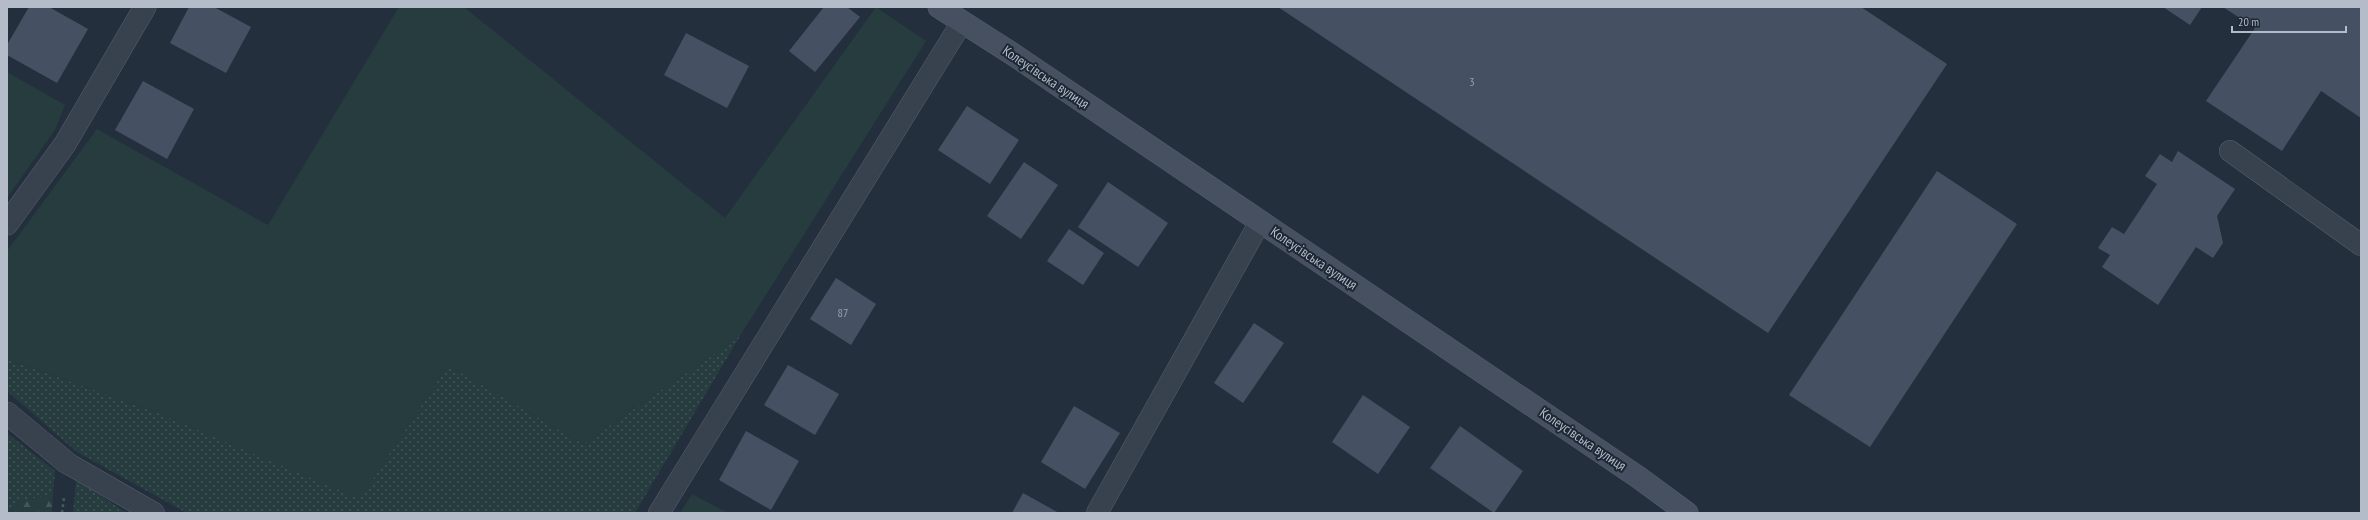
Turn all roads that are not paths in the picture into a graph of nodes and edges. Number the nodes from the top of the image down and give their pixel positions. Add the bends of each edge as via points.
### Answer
1 (145, 7) edge
2 (939, 7) edge
3 (962, 22) junction
4 (2230, 151) dead end
5 (1260, 222) junction
6 (7, 224) edge
7 (2361, 245) edge
8 (7, 413) edge
9 (67, 463) joint
10 (154, 513) edge
11 (659, 513) edge
12 (1096, 513) edge
13 (1687, 513) edge

1 - 6 street via 65,144
2 - 3 street, Колеусівська вулиця
3 - 5 street, Колеусівська вулиця
3 - 11 lane
4 - 7 lane
5 - 12 lane
5 - 13 street, Колеусівська вулиця via 1638,477
8 - 9 street
9 - 10 lane

